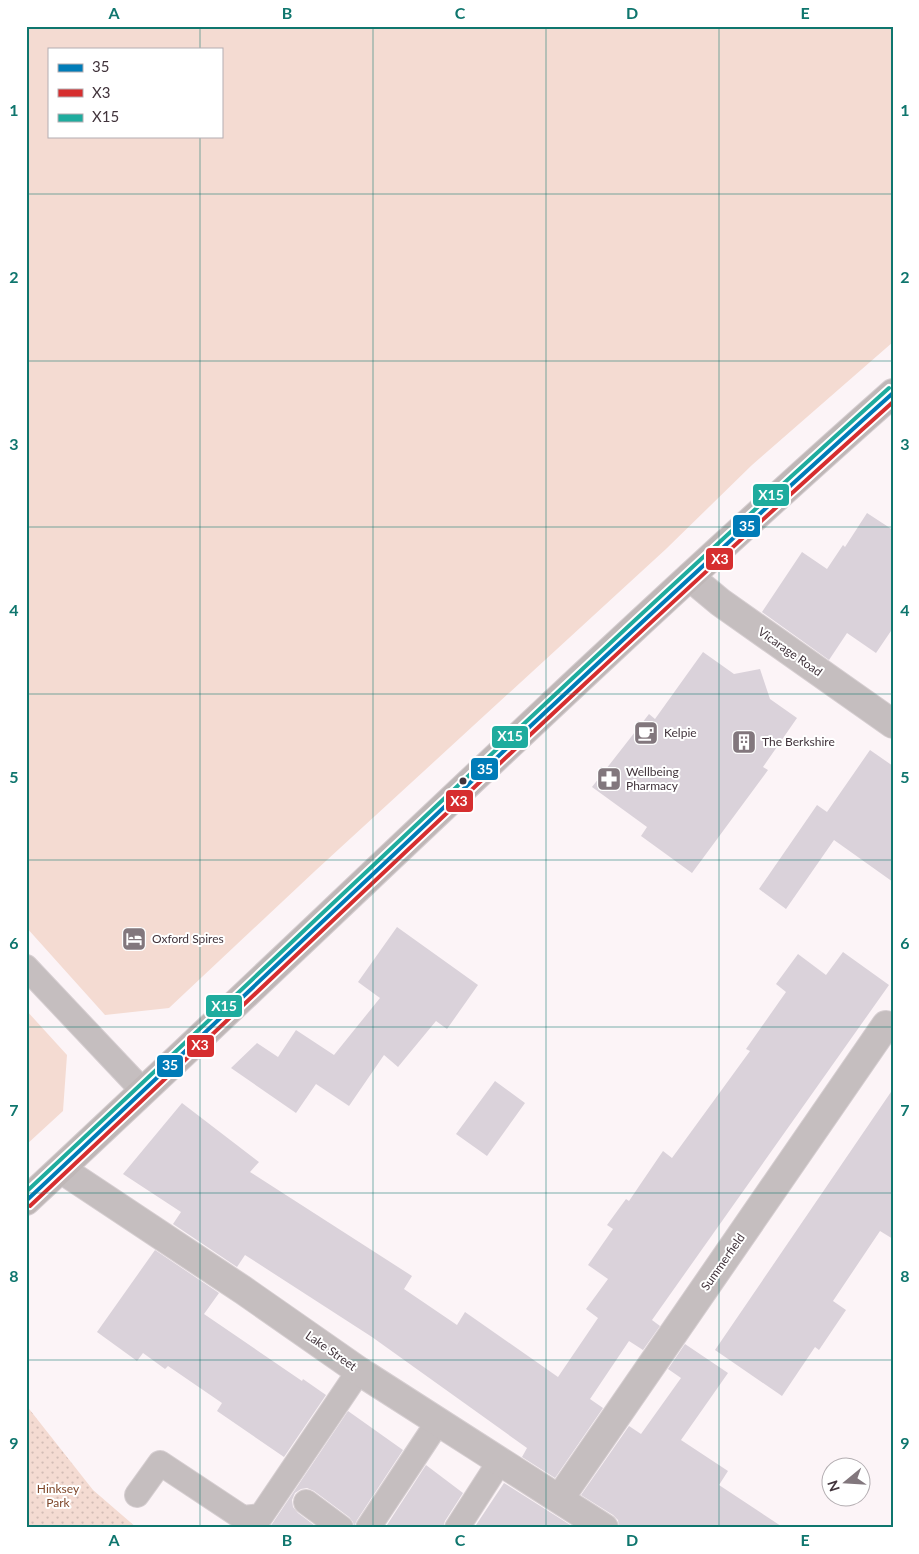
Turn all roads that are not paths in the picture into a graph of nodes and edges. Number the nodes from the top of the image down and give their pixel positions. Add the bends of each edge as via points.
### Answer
1 (893, 393) edge
2 (690, 577) junction
3 (893, 724) edge
4 (26, 967) edge
5 (886, 1025) dead end
6 (144, 1092) junction
7 (61, 1169) junction
8 (26, 1201) edge
9 (359, 1370) junction
10 (438, 1422) junction
11 (500, 1461) junction
12 (137, 1495) dead end
13 (560, 1498) junction
14 (306, 1502) dead end
15 (342, 1528) edge
16 (368, 1528) edge
17 (457, 1528) edge
18 (604, 1528) edge

1 - 2 main road
2 - 3 street, Vicarage Road via 720,602
2 - 6 main road
4 - 6 lane
5 - 13 street, Summerfield
6 - 7 main road
7 - 8 main road
7 - 9 street, Lake Street
9 - 10 street, Lake Street
9 - 12 lane via 261,1516 243,1518 160,1463
10 - 11 street, Lake Street
10 - 16 lane
11 - 13 street, Lake Street
11 - 17 lane
13 - 18 street, Lake Street
14 - 15 lane

